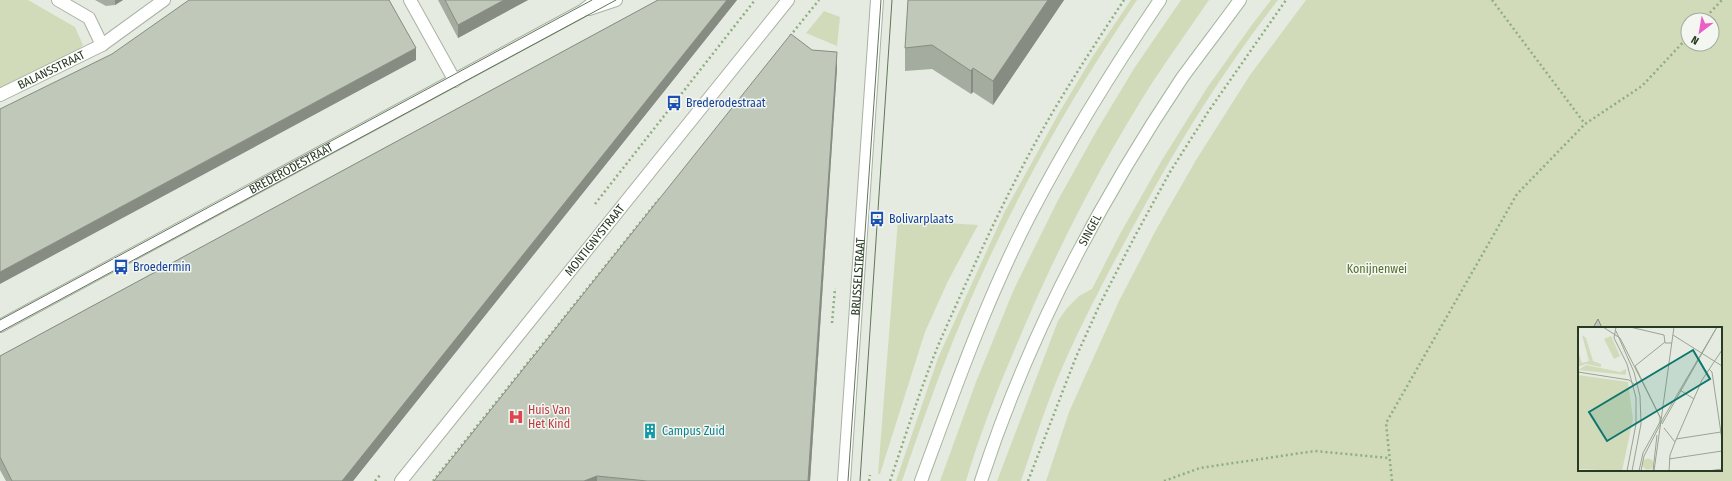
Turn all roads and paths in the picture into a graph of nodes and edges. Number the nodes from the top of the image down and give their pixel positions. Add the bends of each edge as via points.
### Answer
1 (58, 0) edge
2 (164, 0) edge
3 (410, 0) edge
4 (597, 0) edge
5 (616, 0) edge
6 (788, 0) edge
7 (819, 0) edge
8 (877, 0) edge
9 (1124, 0) edge
10 (1160, 0) edge
11 (1240, 0) edge
12 (1286, 0) edge
13 (1492, 0) edge
14 (1722, 0) edge
15 (582, 11) junction
16 (1711, 12) edge
17 (786, 41) edge
18 (102, 45) junction
19 (1680, 46) edge
20 (455, 80) junction
21 (0, 95) edge
22 (1585, 124) junction
23 (662, 195) edge
24 (0, 326) edge
25 (1389, 458) junction
26 (870, 475) dead end
27 (401, 481) edge
28 (433, 481) edge
29 (844, 481) edge
30 (870, 481) edge
31 (890, 481) edge
32 (921, 481) edge
33 (981, 481) edge
34 (1028, 481) edge
35 (1164, 481) edge
36 (1392, 481) edge

1 - 18 street via 89,18
2 - 18 street, BALANSSTRAAT
3 - 20 street
4 - 15 street, BREDERODESTRAAT
5 - 15 street, BREDERODESTRAAT
6 - 27 street, MONTIGNYSTRAAT
7 - 17 path
8 - 29 street, BRUSSELSTRAAT
9 - 31 path via 1050,116 1001,210 940,342
10 - 32 street via 1072,138 1030,216 991,300
11 - 33 street, SINGEL via 1182,78 1118,181 1050,307 1010,402
12 - 34 path via 1208,112 1170,172 1135,236 1076,357
13 - 22 path
14 - 16 path
15 - 20 street, BREDERODESTRAAT
18 - 21 street, BALANSSTRAAT
19 - 22 path via 1642,86
20 - 24 street, BREDERODESTRAAT
22 - 25 path via 1517,194 1386,423
23 - 28 path
25 - 35 path via 1315,451 1200,468
25 - 36 path
26 - 30 path

